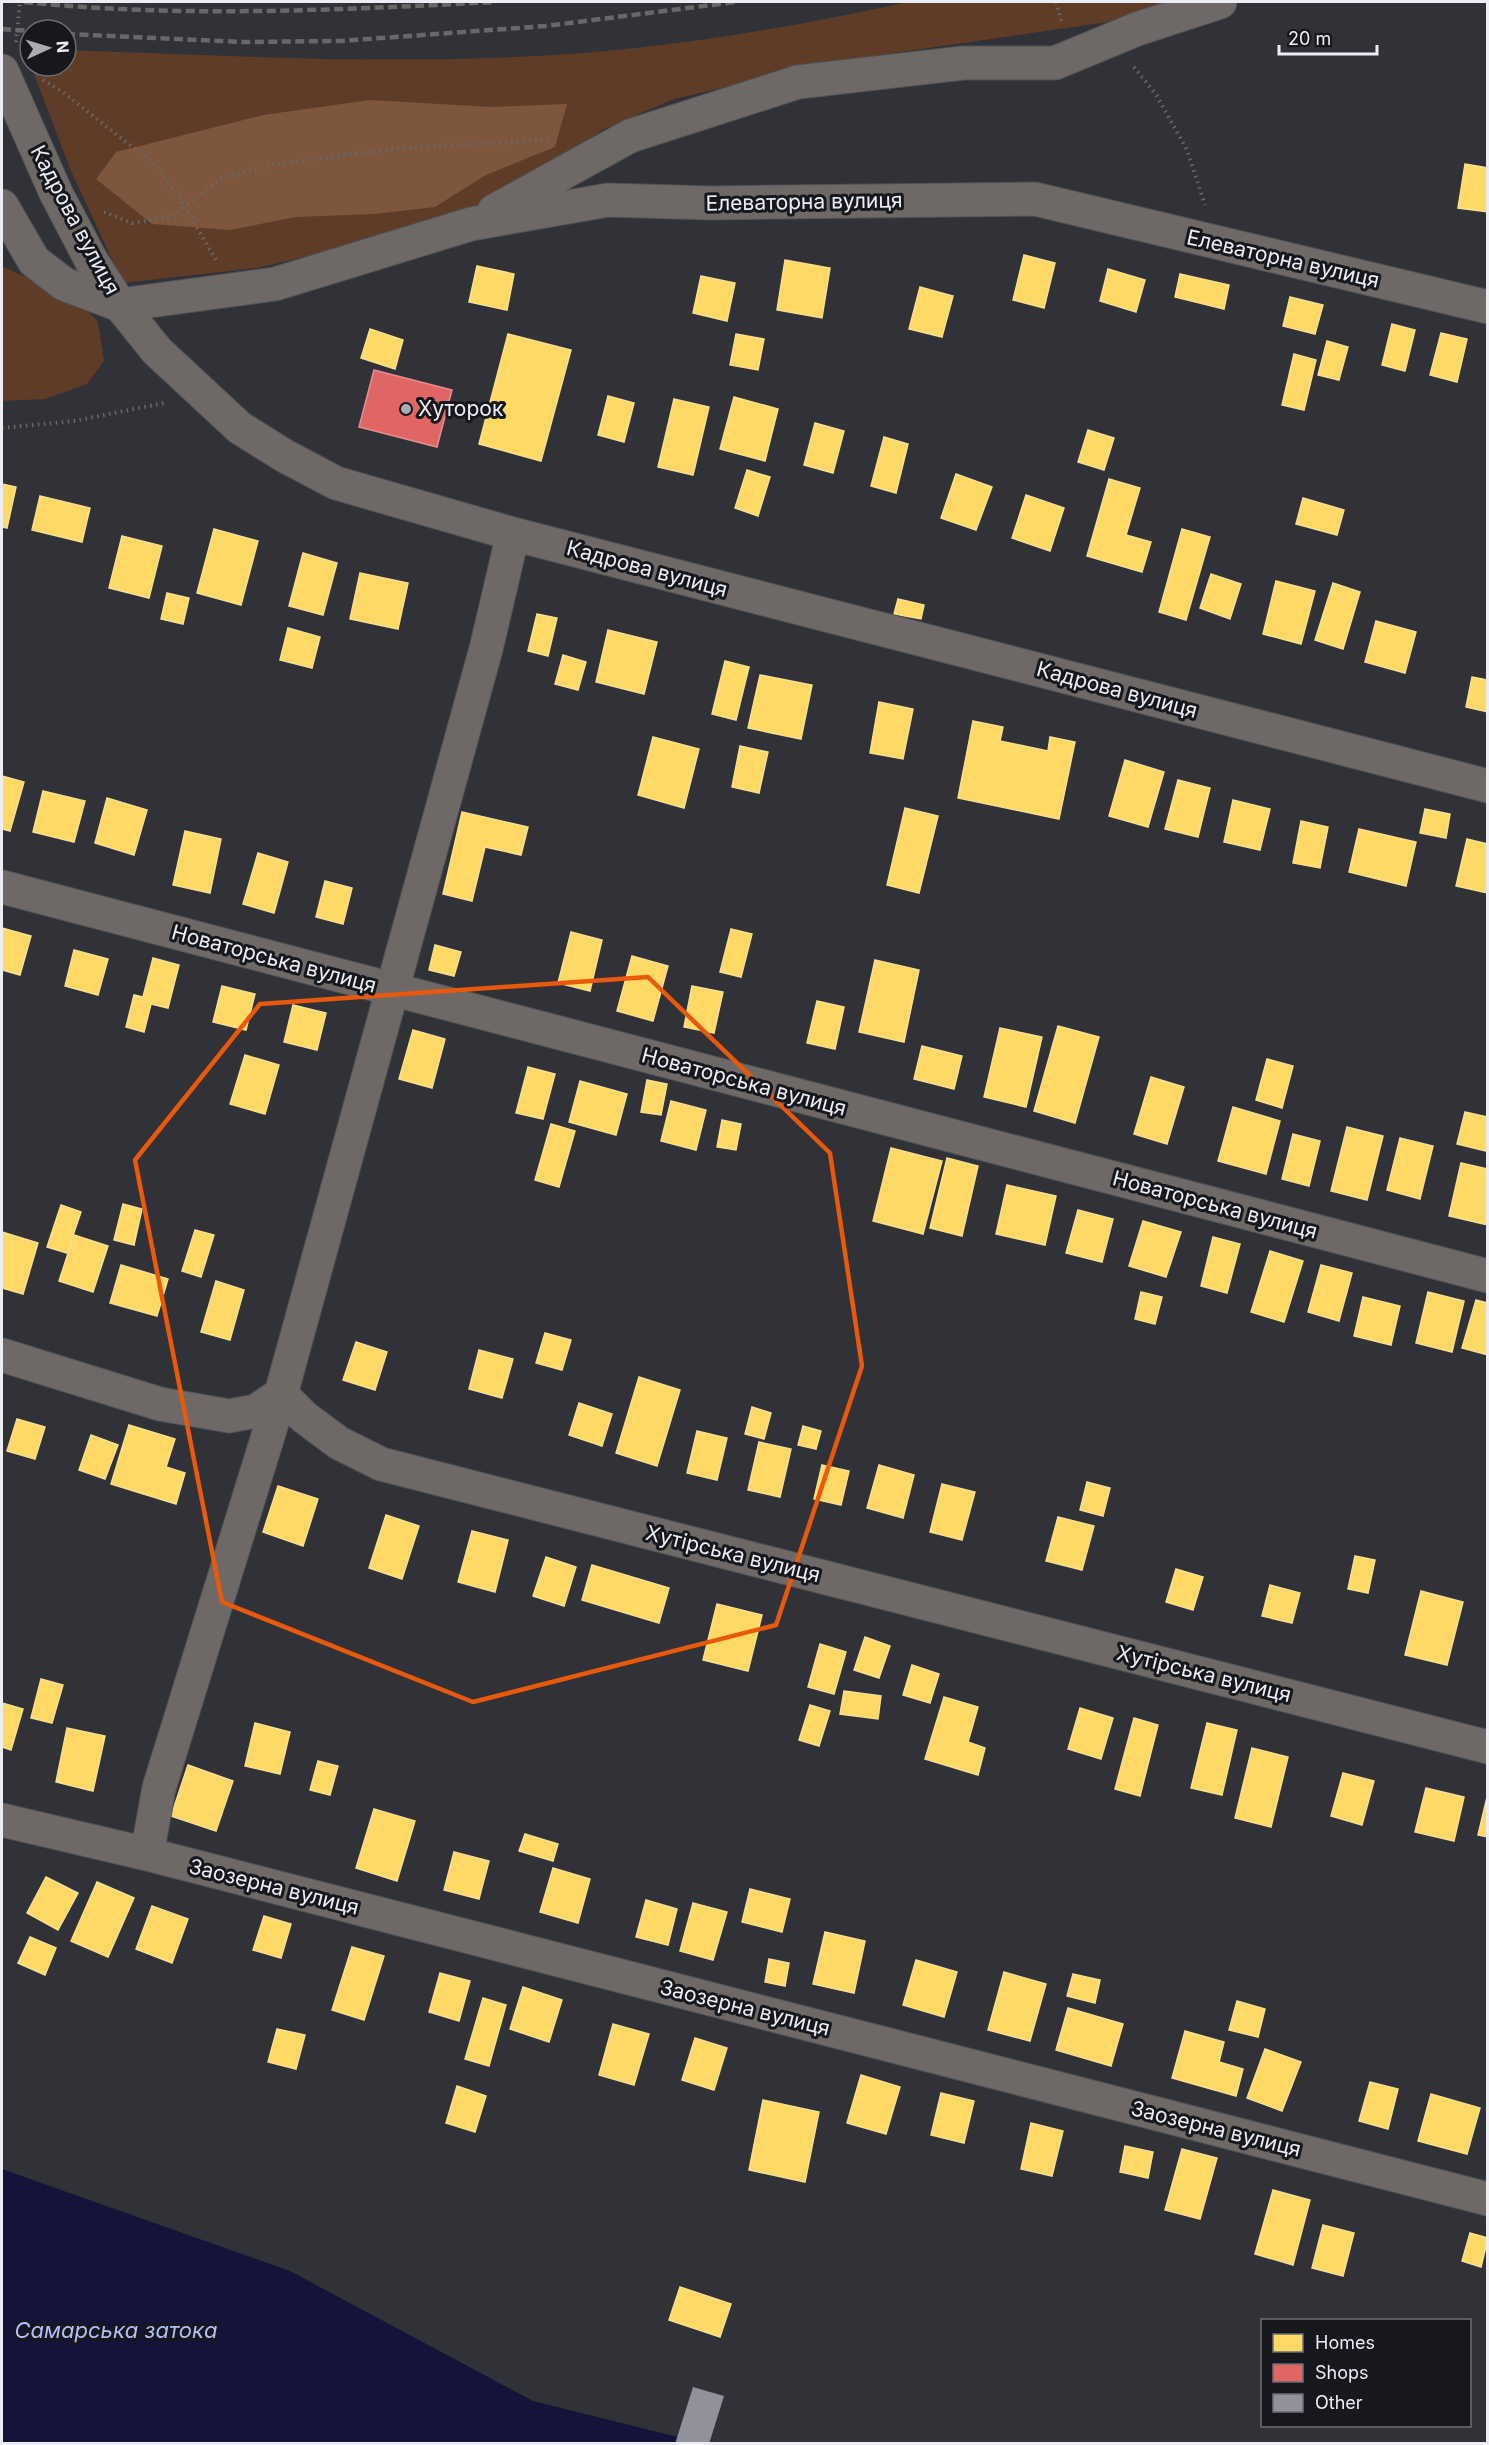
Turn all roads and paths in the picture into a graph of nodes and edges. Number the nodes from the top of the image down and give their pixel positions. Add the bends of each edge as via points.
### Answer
1 (20, 2) edge
2 (1056, 2) edge
3 (1220, 2) edge
4 (1063, 25) dead end
5 (1101, 44) junction
6 (10, 61) edge
7 (40, 78) dead end
8 (561, 140) dead end
9 (56, 193) junction
10 (2, 206) edge
11 (185, 207) junction
12 (471, 224) junction
13 (1217, 243) junction
14 (2, 251) edge
15 (34, 261) junction
16 (236, 289) junction
17 (120, 305) junction
18 (1488, 307) edge
19 (203, 396) junction
20 (2, 428) edge
21 (513, 534) junction
22 (1488, 786) edge
23 (2, 887) edge
24 (394, 990) junction
25 (1488, 1276) edge
26 (2, 1355) edge
27 (281, 1395) junction
28 (1488, 1747) edge
29 (2, 1820) edge
30 (147, 1854) junction
31 (1488, 2199) edge

1 - 6 path
2 - 4 path
3 - 5 street
5 - 12 street via 1055,63 963,63 798,82 630,136
5 - 13 path via 1132,65 1156,96 1187,150
6 - 9 street, Кадрова вулиця
7 - 11 path via 154,164
8 - 11 path via 400,148 283,163 223,177
9 - 11 path via 132,223 171,217
9 - 17 street, Кадрова вулиця
10 - 15 street
11 - 16 path
12 - 13 street, Елеваторна вулиця via 608,200 711,204 1035,199
12 - 16 street, Елеваторна вулиця via 275,284
13 - 18 street, Елеваторна вулиця
14 - 15 street
15 - 17 street via 64,284
16 - 17 street, Елеваторна вулиця
17 - 19 street, Кадрова вулиця via 157,351
19 - 20 path via 74,421
19 - 21 street, Кадрова вулиця via 240,428 336,483
21 - 22 street, Кадрова вулиця
21 - 24 street
23 - 24 street, Новаторська вулиця
24 - 25 street, Новаторська вулиця
24 - 27 street
26 - 27 street via 160,1404 229,1416 256,1411
27 - 28 street, Хутірська вулиця via 339,1443 381,1464
27 - 30 street via 159,1788
29 - 30 street, Заозерна вулиця
30 - 31 street, Заозерна вулиця

